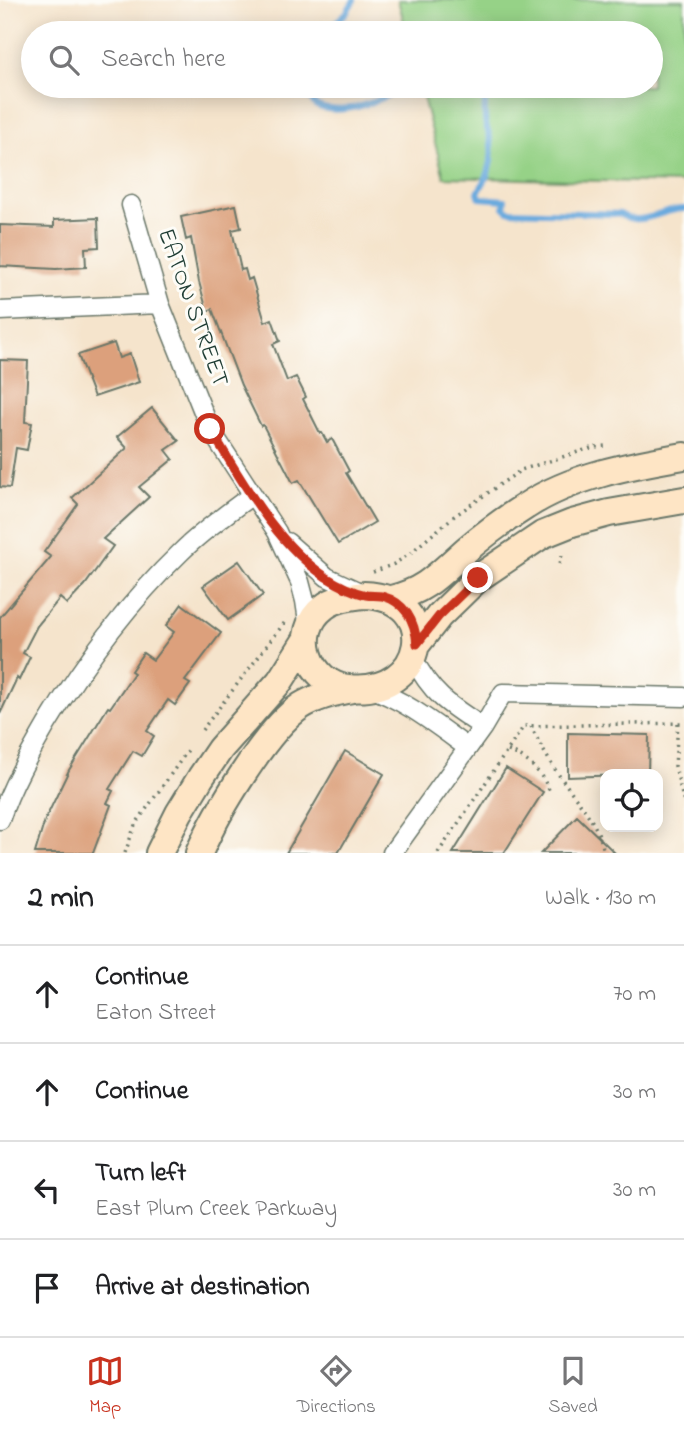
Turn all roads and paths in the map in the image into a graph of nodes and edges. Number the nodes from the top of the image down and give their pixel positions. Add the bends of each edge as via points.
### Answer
1 (131, 205) dead end
2 (160, 304) junction
3 (0, 312) edge
4 (684, 456) edge
5 (252, 495) junction
6 (684, 500) edge
7 (277, 533) junction
8 (365, 595) junction
9 (391, 599) junction
10 (307, 634) junction
11 (415, 651) junction
12 (360, 688) junction
13 (684, 697) edge
14 (681, 723) edge
15 (531, 725) junction
16 (483, 727) junction
17 (468, 748) junction
18 (508, 751) junction
19 (550, 792) dead end
20 (684, 803) edge
21 (0, 820) edge
22 (159, 853) edge
23 (199, 853) edge
24 (392, 853) edge
25 (438, 853) edge
26 (604, 853) edge

1 - 2 street, EATON STREET
2 - 3 street
2 - 5 street, EATON STREET via 210,429
4 - 9 main road via 599,475 530,504 428,585
5 - 7 street, EATON STREET
5 - 21 street via 182,550 117,620 76,675 35,745
6 - 11 main road via 609,513 542,535 478,578 439,616
7 - 8 street, EATON STREET via 327,577
7 - 10 street, EATON STREET via 300,582
8 - 9 main road
8 - 10 main road via 333,601 322,608
9 - 11 main road via 411,618
10 - 12 main road via 312,665 319,675 329,682
10 - 22 main road via 280,681 201,777
11 - 12 main road via 406,670 396,678
11 - 16 street via 424,679 436,694
12 - 17 street via 388,695
12 - 23 main road via 328,694 286,719 237,784
13 - 16 street via 503,694
14 - 15 path
14 - 20 path via 675,766
15 - 18 path via 524,726
15 - 26 path via 564,782 581,801
16 - 17 street
17 - 24 street
18 - 19 path via 535,768
18 - 25 path

